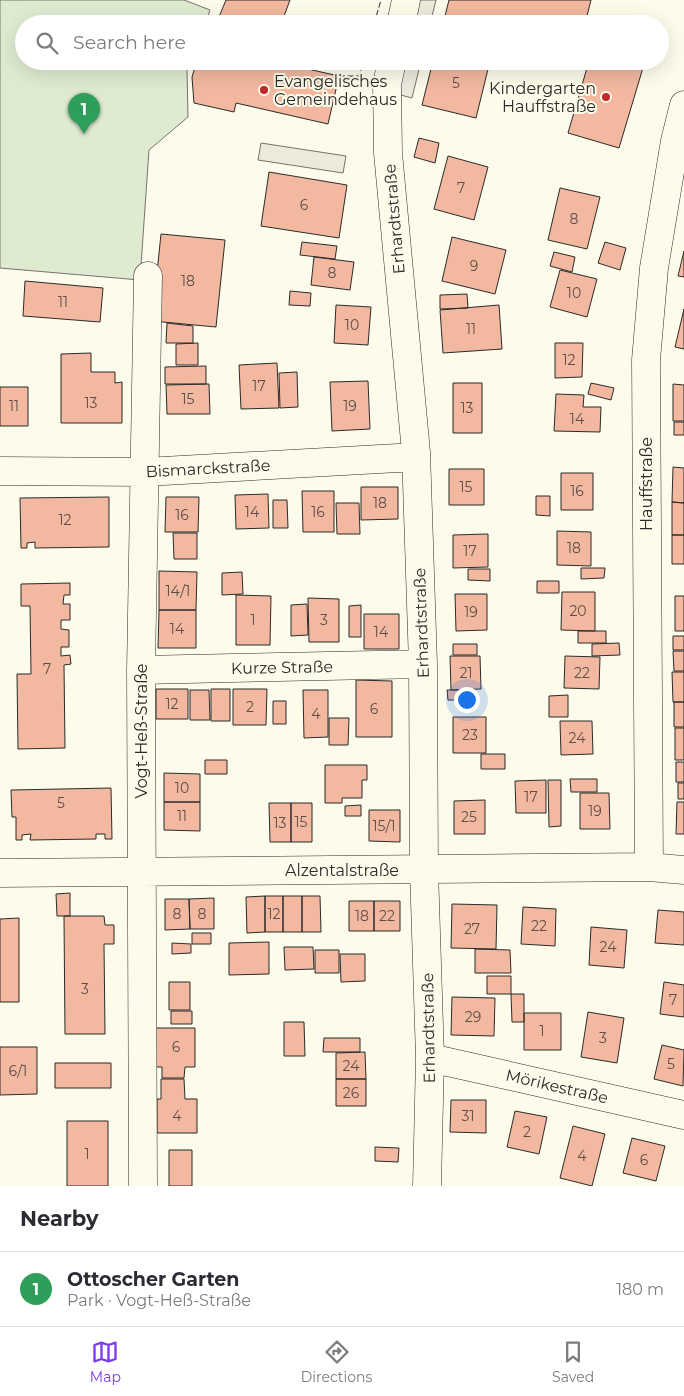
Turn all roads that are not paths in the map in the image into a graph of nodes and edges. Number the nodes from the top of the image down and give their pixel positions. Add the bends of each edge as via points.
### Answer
1 (406, 0) edge
2 (403, 15) edge
3 (390, 70) edge
4 (684, 105) edge
5 (148, 276) dead end
6 (416, 457) junction
7 (0, 471) edge
8 (145, 472) junction
9 (423, 664) junction
10 (141, 670) junction
11 (649, 867) junction
12 (424, 870) junction
13 (684, 870) edge
14 (141, 871) junction
15 (0, 872) edge
16 (430, 1058) junction
17 (684, 1115) edge
18 (143, 1186) edge
19 (426, 1186) edge

1 - 2 street
3 - 6 street, Erhardtstraße via 387,84 388,153
4 - 11 street, Hauffstraße via 654,268 646,360
5 - 8 street, Vogt-Heß-Straße
6 - 8 street, Bismarckstraße
6 - 9 street, Erhardtstraße
7 - 8 street, Bismarckstraße
8 - 10 street, Vogt-Heß-Straße
9 - 10 street, Kurze Straße
9 - 12 street, Erhardtstraße
10 - 14 street, Vogt-Heß-Straße
11 - 12 street, Alzentalstraße
11 - 13 street, Alzentalstraße
12 - 14 street, Alzentalstraße
12 - 16 street, Erhardtstraße
14 - 15 street, Alzentalstraße
14 - 18 street, Vogt-Heß-Straße
16 - 17 street, Mörikestraße
16 - 19 street, Erhardtstraße

